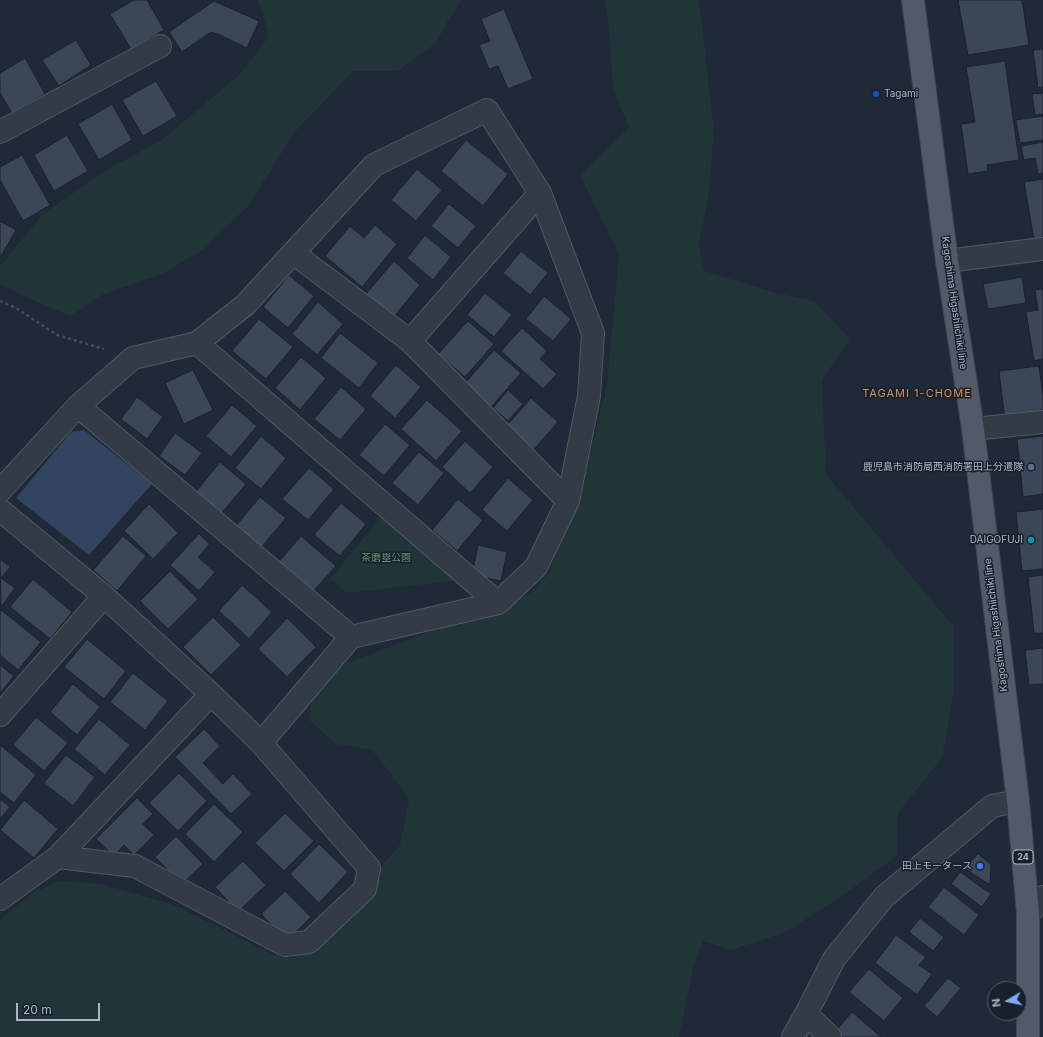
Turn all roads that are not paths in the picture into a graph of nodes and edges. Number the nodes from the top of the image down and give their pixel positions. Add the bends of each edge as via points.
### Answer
1 (913, 0) edge
2 (160, 46) dead end
3 (0, 132) edge
4 (540, 192) junction
5 (1043, 249) edge
6 (293, 253) junction
7 (947, 261) junction
8 (410, 341) junction
9 (196, 343) junction
10 (78, 406) junction
11 (1043, 422) edge
12 (973, 429) junction
13 (0, 491) edge
14 (568, 501) junction
15 (0, 510) edge
16 (104, 596) junction
17 (498, 604) junction
18 (351, 637) junction
19 (211, 694) junction
20 (0, 715) edge
21 (261, 743) junction
22 (1018, 801) junction
23 (58, 857) junction
24 (1043, 896) edge
25 (0, 899) edge
26 (1028, 914) junction
27 (806, 1014) junction
28 (793, 1037) edge
29 (830, 1037) edge
30 (1028, 1037) edge

1 - 7 main road, Kagoshima Higashiichiki line / 24
2 - 3 street
4 - 6 street via 487,110 374,164
4 - 8 street
4 - 14 street via 593,333 589,396
5 - 7 street
6 - 8 street
6 - 9 street via 245,305
7 - 12 main road, Kagoshima Higashiichiki line / 24
8 - 14 street
9 - 10 street via 133,358
9 - 17 street
10 - 13 street
10 - 18 street
11 - 12 street
12 - 22 main road, Kagoshima Higashiichiki line / 24
14 - 17 street via 536,566
15 - 16 street
16 - 19 street
16 - 20 street
17 - 18 street
18 - 21 street
19 - 21 street
19 - 23 street
21 - 23 street via 369,868 365,889 309,942 285,946 135,866
22 - 26 main road, Kagoshima Higashiichiki line / 24
22 - 27 street via 992,806 884,897 834,959
23 - 25 street
24 - 26 street
26 - 30 main road, Kagoshima Higashiichiki line / 24
27 - 28 street
27 - 29 street

